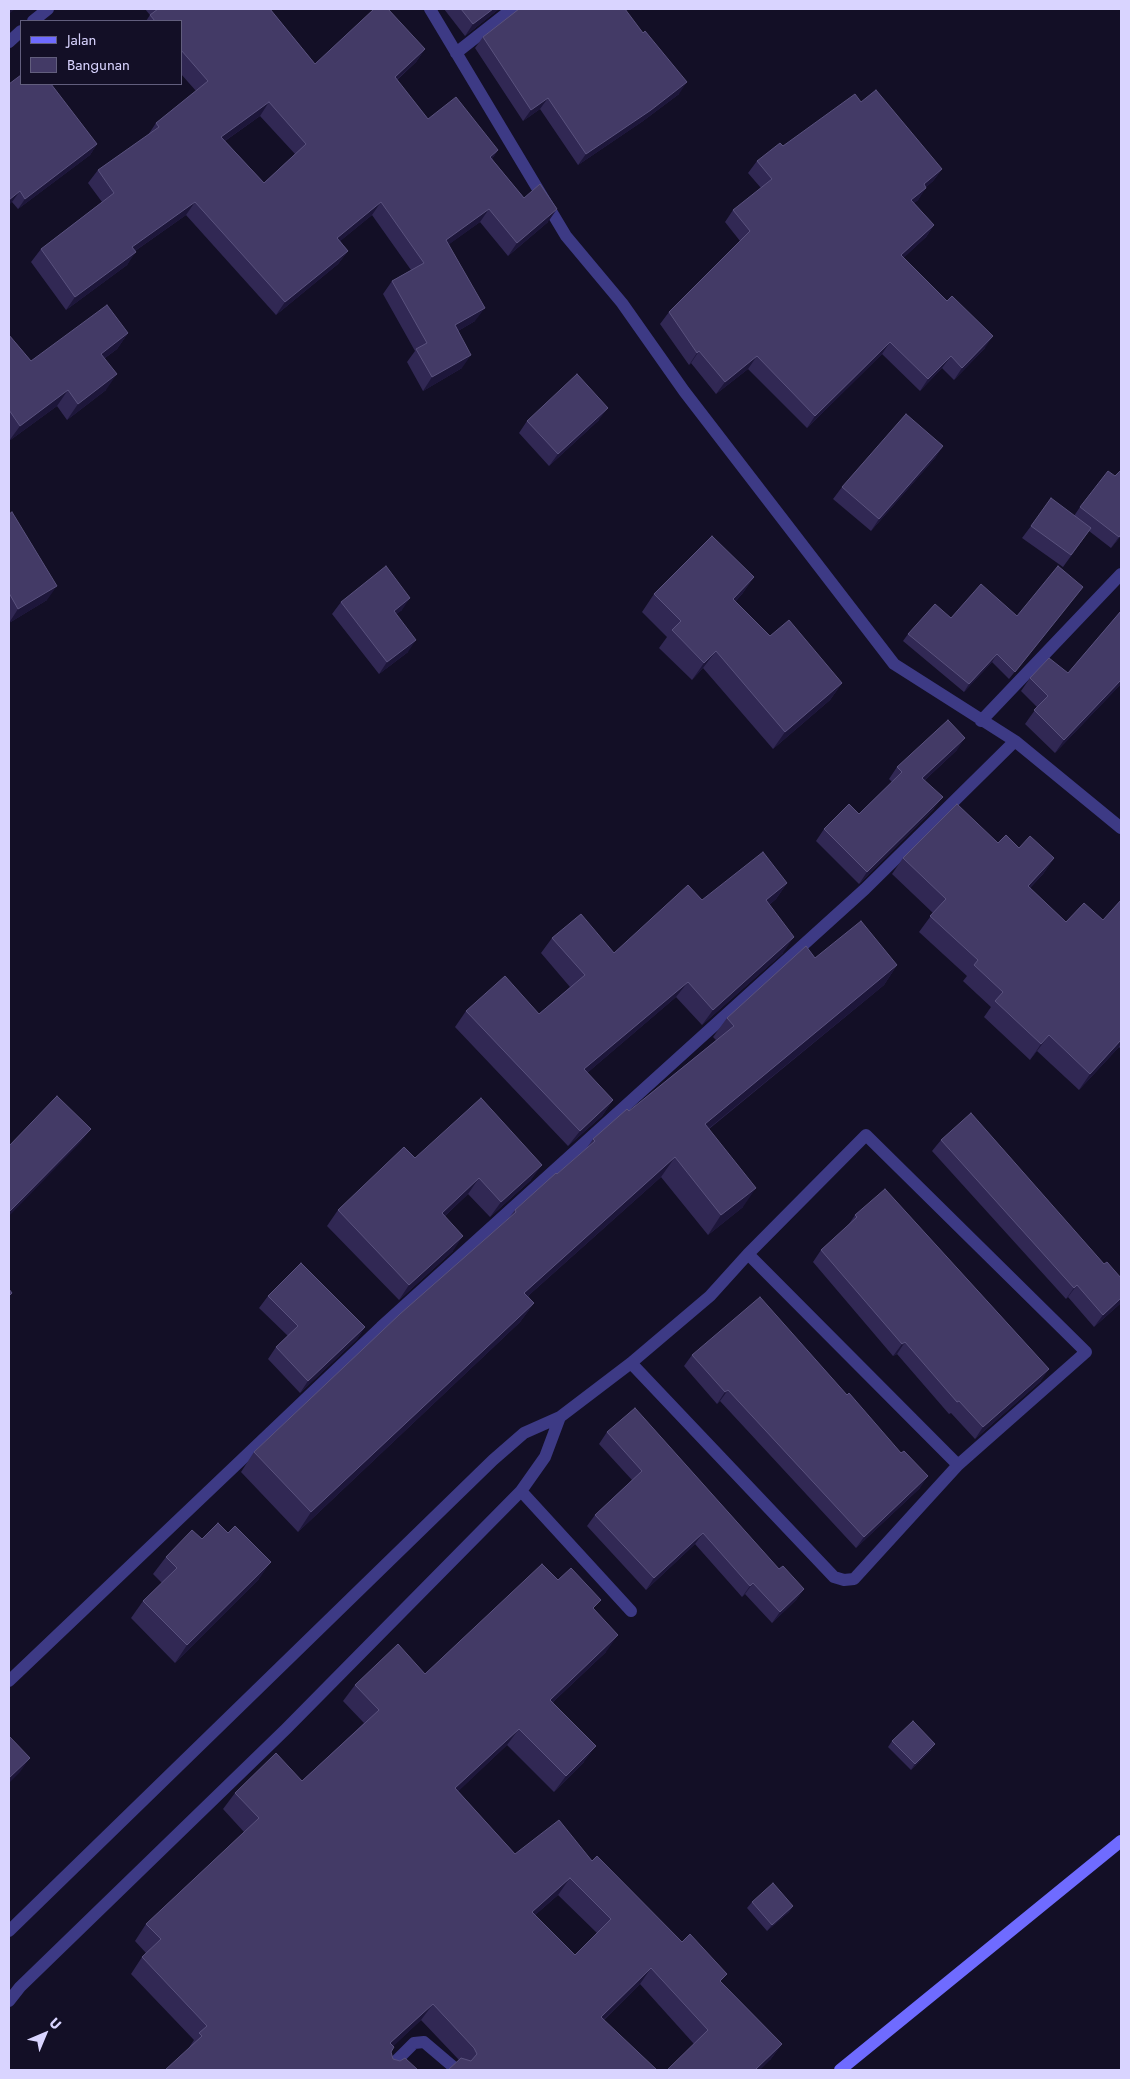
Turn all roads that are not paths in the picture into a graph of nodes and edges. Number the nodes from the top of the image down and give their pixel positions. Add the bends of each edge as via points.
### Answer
1 (48, 9) edge
2 (430, 9) edge
3 (512, 9) edge
4 (34, 20) edge
5 (20, 32) edge
6 (9, 42) edge
7 (456, 53) junction
8 (1121, 574) edge
9 (981, 721) junction
10 (1015, 741) junction
11 (1121, 828) edge
12 (748, 1254) junction
13 (631, 1364) junction
14 (560, 1417) junction
15 (958, 1465) junction
16 (521, 1491) junction
17 (632, 1611) dead end
18 (9, 1681) edge
19 (1121, 1841) edge
20 (9, 1931) edge
21 (9, 2001) edge
22 (387, 2070) edge
23 (457, 2070) edge
24 (840, 2070) edge

1 - 4 street
2 - 7 street
3 - 7 street
5 - 6 street
7 - 9 street via 566,236 622,302 684,391 894,664
8 - 9 street
9 - 10 street
10 - 11 street
10 - 18 street via 864,889 381,1327
12 - 13 street via 710,1296
12 - 15 street
12 - 15 street via 866,1135 1086,1352
13 - 14 street
13 - 15 street via 834,1577 854,1579
14 - 16 street via 545,1457
14 - 20 street via 524,1433 493,1460
16 - 17 street
16 - 21 street via 286,1729
19 - 24 street
22 - 23 street via 414,2043 424,2042

